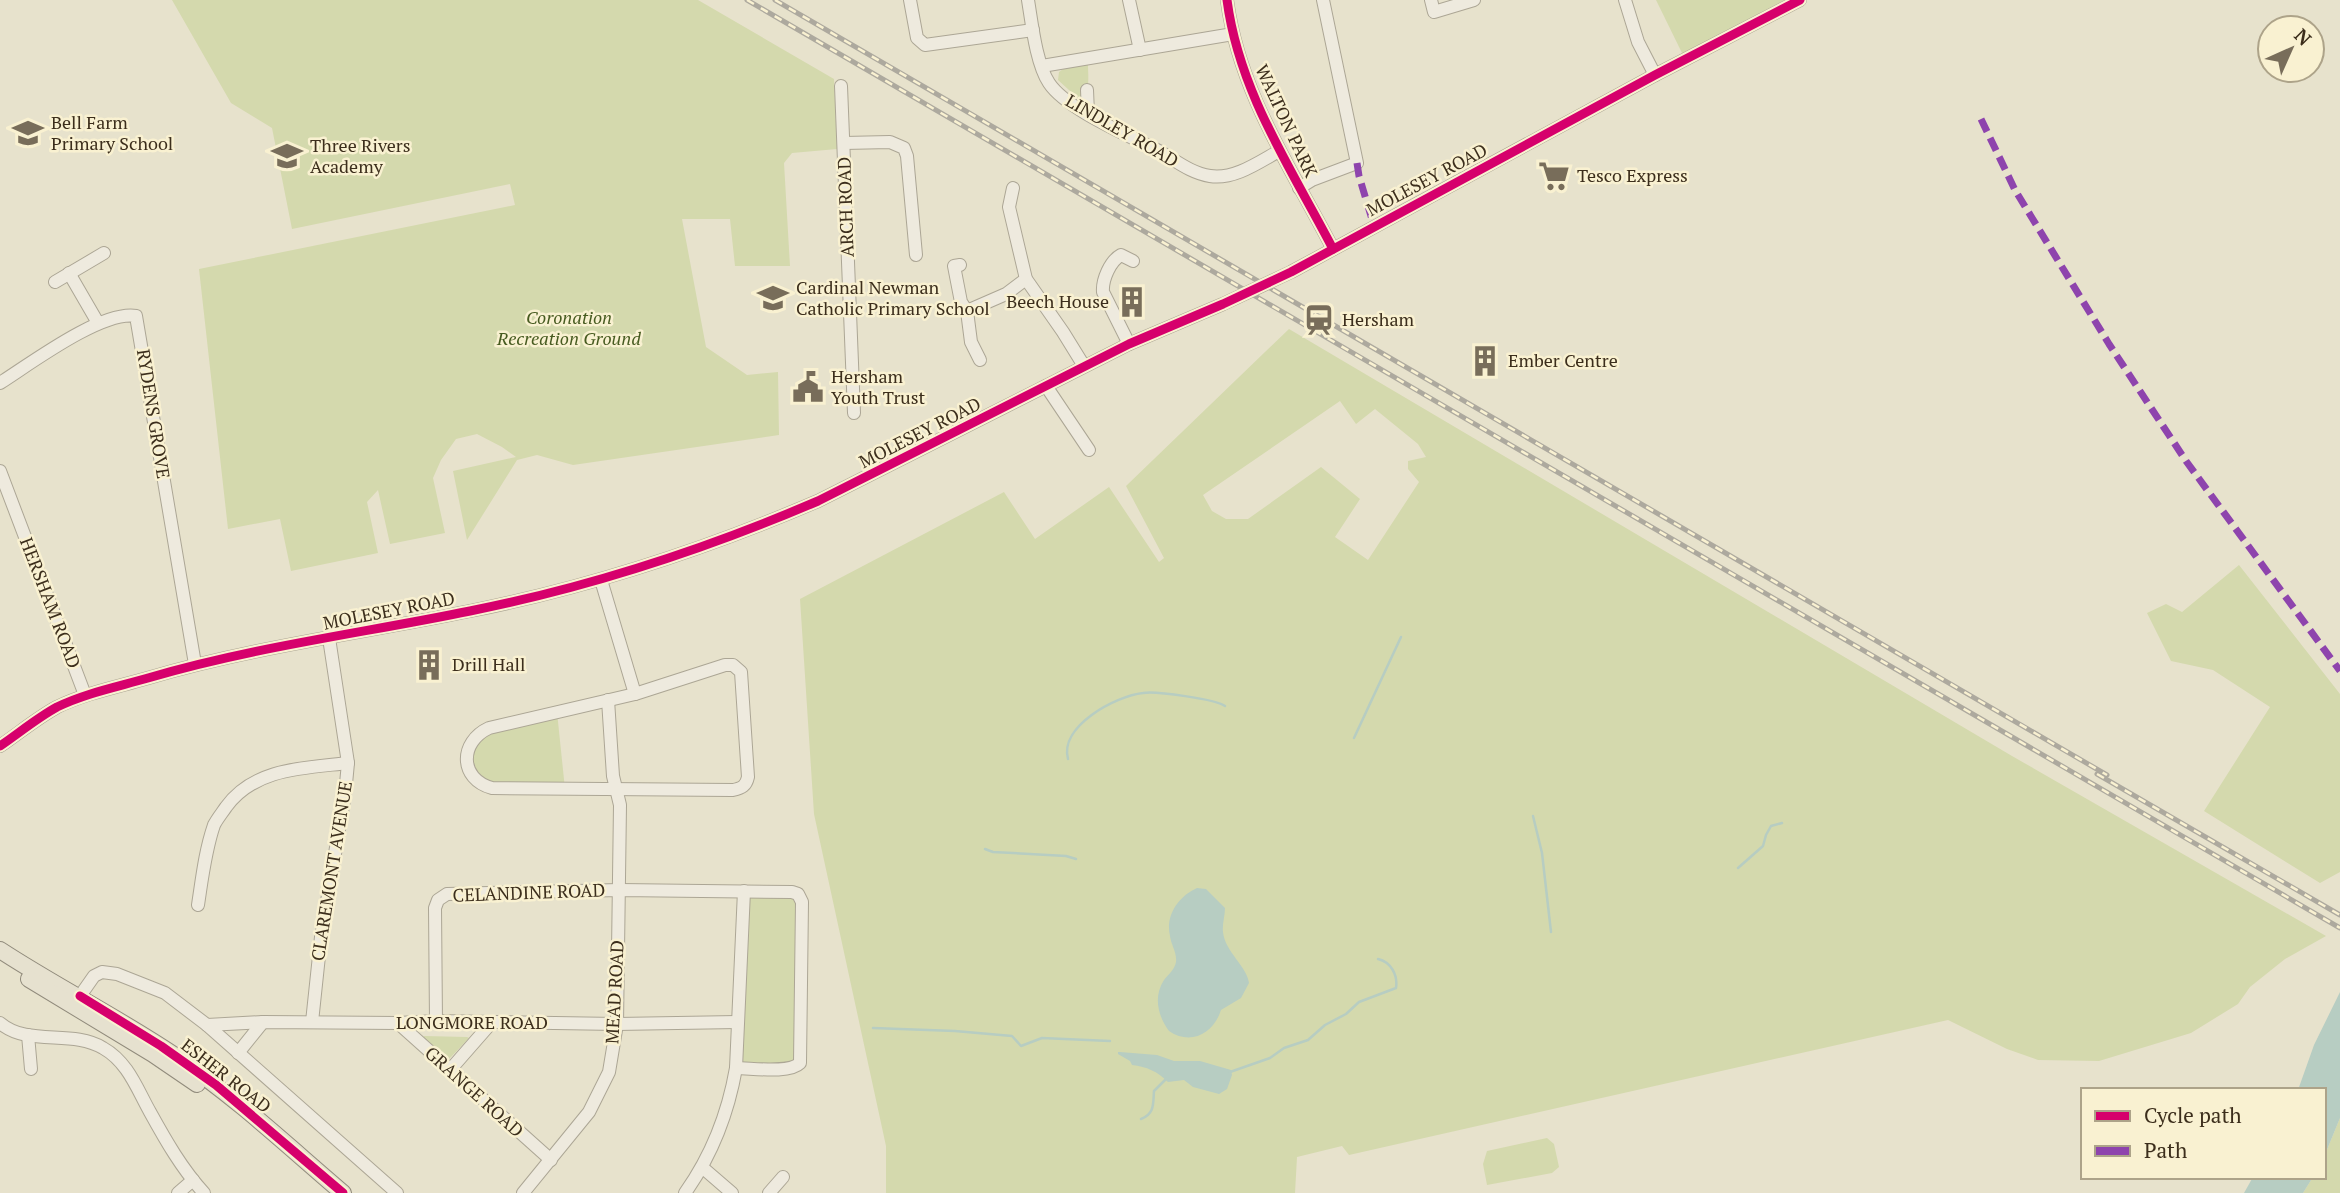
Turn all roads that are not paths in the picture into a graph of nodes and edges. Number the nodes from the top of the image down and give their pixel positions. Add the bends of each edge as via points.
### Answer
1 (910, 0) edge
2 (1028, 0) edge
3 (1129, 0) edge
4 (1227, 0) edge
5 (1324, 0) edge
6 (1431, 0) edge
7 (1474, 0) edge
8 (1625, 0) edge
9 (1800, 0) edge
10 (1033, 30) junction
11 (1233, 34) junction
12 (1140, 50) junction
13 (1042, 66) junction
14 (1655, 75) junction
15 (841, 86) dead end
16 (1087, 90) dead end
17 (1088, 113) junction
18 (844, 143) junction
19 (1279, 151) junction
20 (1299, 188) junction
21 (1014, 189) dead end
22 (1333, 249) junction
23 (104, 253) dead end
24 (916, 255) dead end
25 (1133, 261) dead end
26 (960, 265) dead end
27 (69, 273) junction
28 (1026, 279) junction
29 (55, 282) dead end
30 (967, 311) junction
31 (98, 323) junction
32 (1129, 344) junction
33 (980, 360) dead end
34 (1084, 366) junction
35 (0, 383) edge
36 (1046, 386) junction
37 (854, 413) dead end
38 (1090, 450) dead end
39 (0, 471) edge
40 (601, 580) junction
41 (329, 638) junction
42 (195, 664) junction
43 (635, 694) junction
44 (85, 695) junction
45 (608, 700) junction
46 (2, 740) edge
47 (348, 763) junction
48 (616, 789) junction
49 (620, 890) junction
50 (744, 891) junction
51 (198, 905) dead end
52 (0, 950) edge
53 (0, 961) edge
54 (80, 996) junction
55 (436, 1021) junction
56 (492, 1021) junction
57 (263, 1022) junction
58 (312, 1022) junction
59 (737, 1022) junction
60 (398, 1023) junction
61 (617, 1024) junction
62 (207, 1025) junction
63 (3, 1028) edge
64 (29, 1035) junction
65 (238, 1053) junction
66 (736, 1068) junction
67 (31, 1069) dead end
68 (450, 1070) junction
69 (551, 1160) junction
70 (703, 1168) junction
71 (783, 1177) dead end
72 (192, 1180) junction
73 (178, 1193) edge
74 (204, 1193) edge
75 (328, 1193) edge
76 (343, 1193) edge
77 (397, 1193) edge
78 (523, 1193) edge
79 (685, 1193) edge
80 (732, 1193) edge
81 (769, 1193) edge

1 - 10 street via 916,38 925,45
2 - 10 street, LINDLEY ROAD
3 - 12 street
4 - 11 street, WALTON PARK
5 - 20 street via 1357,163
6 - 7 street via 1434,12
8 - 14 street via 1638,43
9 - 14 street, MOLESEY ROAD
10 - 13 street, LINDLEY ROAD
11 - 12 street
11 - 19 street, WALTON PARK via 1250,89
12 - 13 street
13 - 17 street, LINDLEY ROAD via 1061,96
14 - 22 street, MOLESEY ROAD
15 - 18 street, ARCH ROAD
16 - 17 street
17 - 19 street, LINDLEY ROAD via 1188,169 1210,176 1239,172
18 - 24 street via 890,142 904,148
18 - 37 street, ARCH ROAD
19 - 20 street, WALTON PARK
20 - 22 street, WALTON PARK
21 - 28 street via 1009,207
22 - 32 street, MOLESEY ROAD
23 - 27 street
25 - 32 street via 1116,257 1102,284
26 - 30 street via 954,266
27 - 29 street
27 - 31 street
28 - 30 street via 1006,294
28 - 34 street
30 - 33 street via 971,342
31 - 35 street, RYDENS GROVE
31 - 42 street, RYDENS GROVE via 128,314 136,316 140,329
32 - 34 street, MOLESEY ROAD
34 - 36 street, MOLESEY ROAD
36 - 38 street
36 - 40 street, MOLESEY ROAD via 818,501
39 - 44 street, HERSHAM ROAD
40 - 41 street, MOLESEY ROAD
40 - 43 street
41 - 42 street, MOLESEY ROAD
41 - 47 street, CLAREMONT AVENUE
42 - 44 street, MOLESEY ROAD
43 - 45 street
43 - 48 street via 725,665 738,668 743,684 747,783 733,790
44 - 46 street, MOLESEY ROAD
45 - 48 street, MEAD ROAD
45 - 48 street via 489,728 475,736 466,752 472,775 492,788
47 - 51 street via 287,770 251,782 233,797 215,822
47 - 58 street, CLAREMONT AVENUE
48 - 49 street, MEAD ROAD
49 - 50 street, CELANDINE ROAD
49 - 55 street, CELANDINE ROAD via 453,893 438,900
49 - 61 street, MEAD ROAD
50 - 59 street
50 - 66 street, CELANDINE ROAD via 793,892 801,898 802,1058 797,1067 788,1069
52 - 54 main road, ESHER ROAD
53 - 75 main road, ESHER ROAD via 195,1083
54 - 62 street via 97,974 117,974 165,993
54 - 76 main road, ESHER ROAD via 207,1078
55 - 56 street, LONGMORE ROAD
55 - 60 street, LONGMORE ROAD
56 - 61 street, LONGMORE ROAD
56 - 68 street
57 - 58 street, LONGMORE ROAD
57 - 62 street, LONGMORE ROAD
57 - 65 street
58 - 60 street, LONGMORE ROAD
59 - 61 street, LONGMORE ROAD
59 - 66 street
60 - 68 street, GRANGE ROAD
61 - 69 street, MEAD ROAD via 609,1072 589,1112
62 - 65 street
63 - 64 street
64 - 67 street
64 - 72 street via 86,1040 116,1057
65 - 77 street
66 - 70 street via 724,1117
68 - 69 street, GRANGE ROAD
69 - 78 street, MEAD ROAD
70 - 79 street
70 - 80 street
71 - 81 street
72 - 73 street
72 - 74 street

